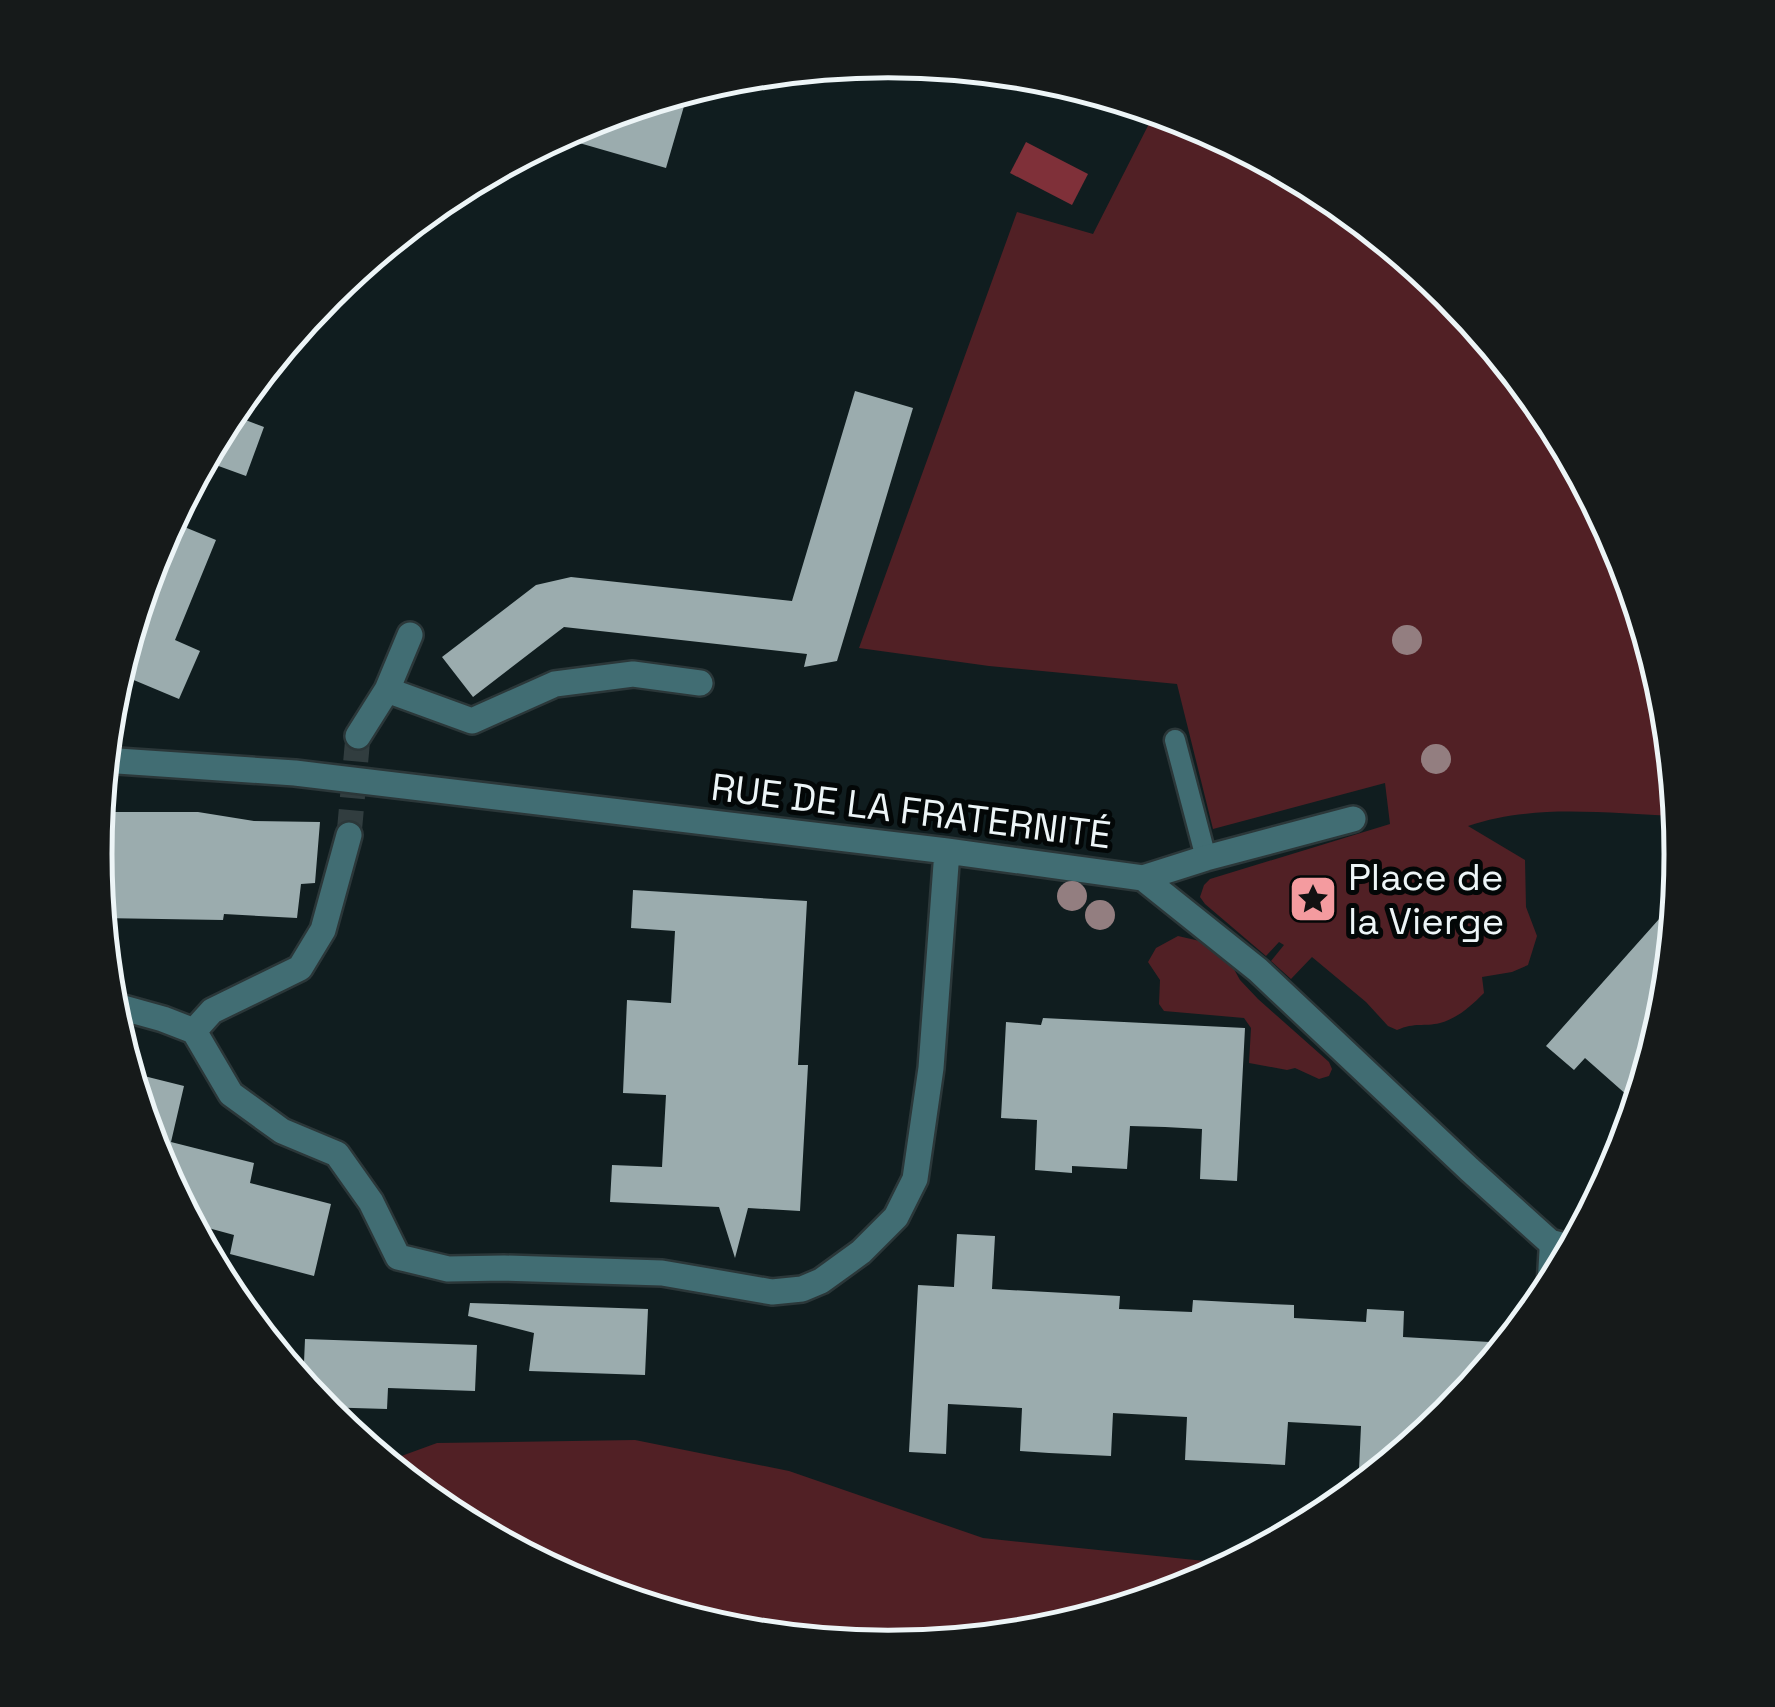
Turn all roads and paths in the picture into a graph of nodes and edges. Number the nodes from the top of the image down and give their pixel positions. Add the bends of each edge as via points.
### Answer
1 (410, 635) dead end
2 (700, 683) dead end
3 (387, 690) junction
4 (358, 736) tunnel mouth
5 (1175, 740) dead end
6 (117, 761) edge
7 (1353, 819) dead end
8 (348, 835) tunnel mouth
9 (947, 850) junction
10 (1206, 858) junction
11 (1143, 878) junction
12 (127, 1009) edge
13 (194, 1031) junction
14 (1559, 1243) edge

1 - 3 street
2 - 3 street via 633,674 555,684 472,721
3 - 4 street
5 - 10 lane
6 - 9 street, RUE DE LA FRATERNITÉ via 295,773
7 - 10 street
8 - 13 street via 323,930 300,968 212,1011
9 - 11 street, RUE DE LA FRATERNITÉ
9 - 13 street via 931,1068 915,1179 896,1217 860,1252 802,1290 772,1292 662,1273 448,1269 398,1257 337,1154 282,1131 231,1094
10 - 11 street
11 - 14 street, RUE DE LA FRATERNITÉ via 1258,970 1469,1169
12 - 13 street

